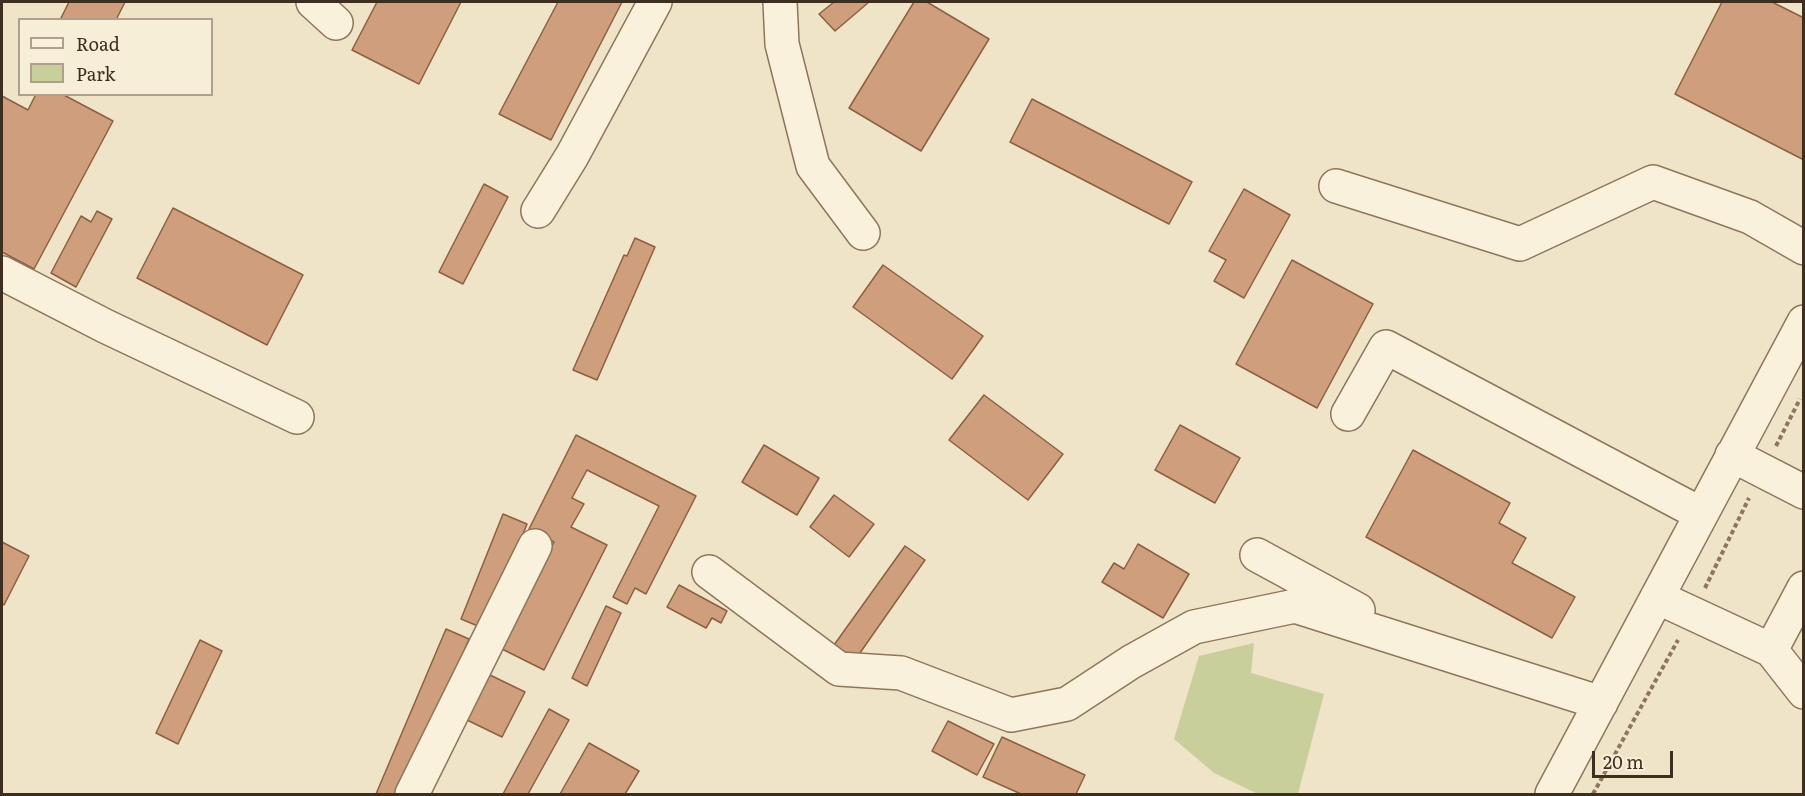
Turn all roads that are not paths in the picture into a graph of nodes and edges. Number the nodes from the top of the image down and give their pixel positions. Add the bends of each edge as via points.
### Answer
1 (655, 2) edge
2 (780, 2) edge
3 (1336, 186) dead end
4 (538, 211) dead end
5 (863, 233) dead end
6 (1803, 248) edge
7 (2, 273) edge
8 (1803, 322) edge
9 (1348, 414) dead end
10 (297, 417) dead end
11 (1732, 455) junction
12 (1803, 492) edge
13 (1701, 514) junction
14 (535, 546) dead end
15 (1257, 555) dead end
16 (709, 572) dead end
17 (1803, 588) edge
18 (1657, 597) junction
19 (1426, 648) junction
20 (1771, 650) junction
21 (1803, 692) edge
22 (1601, 703) junction
23 (412, 795) edge
24 (1552, 795) edge

1 - 4 street
2 - 5 street via 782,44 813,166
3 - 6 street via 1520,244 1653,182 1750,217
7 - 10 street via 105,327
8 - 11 street
9 - 13 street via 1386,346
11 - 12 street
11 - 13 street
13 - 18 street
14 - 23 street
15 - 19 street
16 - 19 street via 839,669 901,673 1011,715 1067,704 1194,627 1295,606
17 - 20 street
18 - 20 street
18 - 22 street
19 - 22 street
20 - 21 street
22 - 24 street

